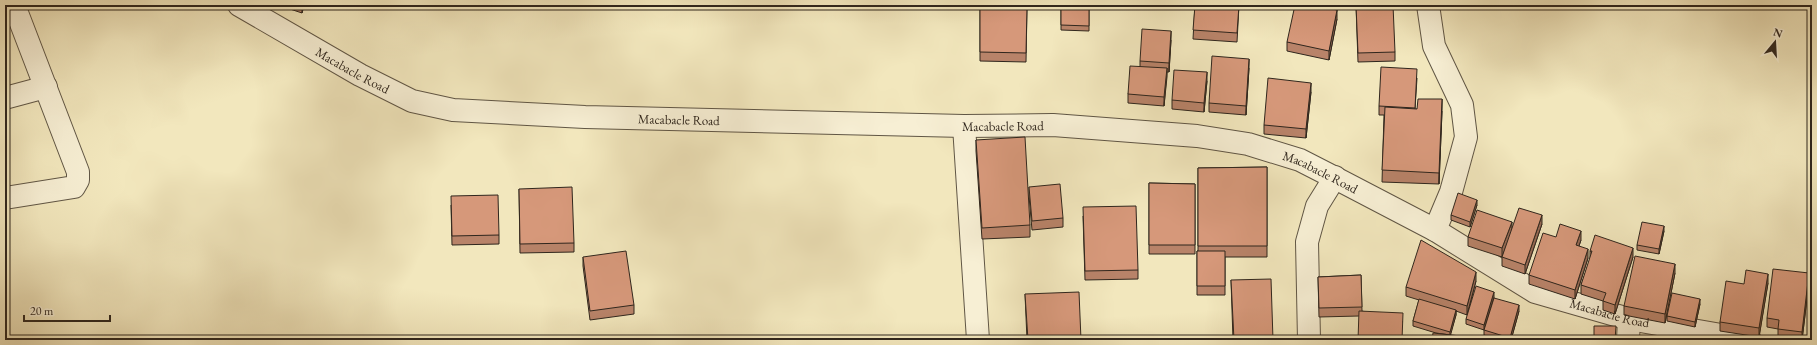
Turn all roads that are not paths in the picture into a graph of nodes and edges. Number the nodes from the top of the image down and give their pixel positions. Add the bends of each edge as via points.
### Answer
1 (14, 5) edge
2 (239, 5) edge
3 (1428, 5) edge
4 (46, 87) junction
5 (5, 98) edge
6 (964, 126) junction
7 (1334, 177) junction
8 (5, 198) edge
9 (1435, 230) junction
10 (1629, 319) junction
11 (978, 340) edge
12 (1309, 340) edge
13 (1628, 340) edge
14 (1750, 340) edge

1 - 4 street
2 - 6 street, Macabacle Road via 360,75 412,101 453,110 585,118
3 - 9 street via 1434,46 1462,106 1466,137 1451,192
4 - 5 street
4 - 8 street via 78,172 78,180 74,187
6 - 7 street, Macabacle Road via 1053,125 1197,136 1248,144 1300,160
6 - 11 street
7 - 9 street, Macabacle Road
7 - 12 street via 1317,206 1307,242
9 - 10 street, Macabacle Road via 1535,292
10 - 13 street
10 - 14 street, Macabacle Road

